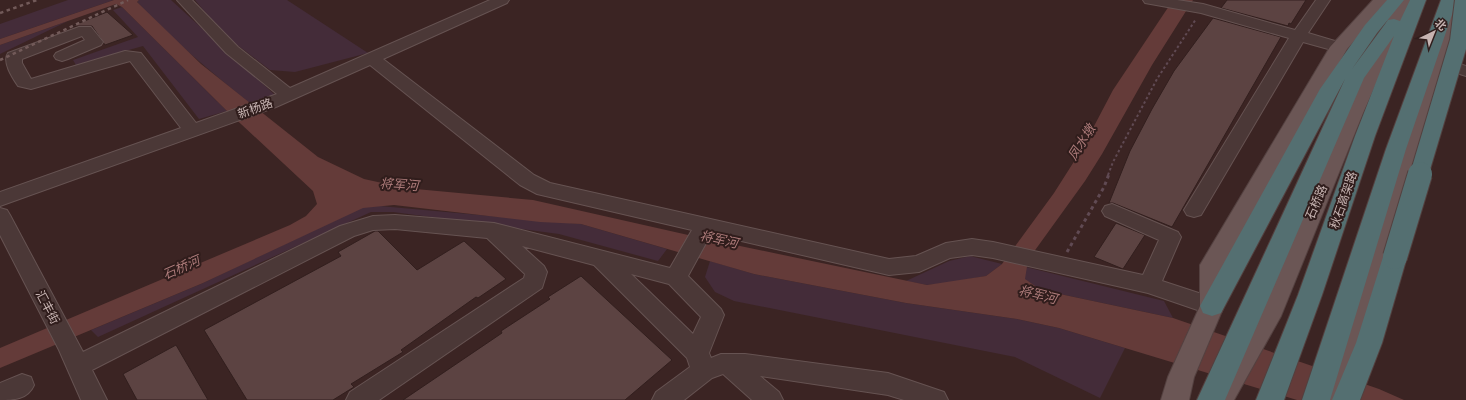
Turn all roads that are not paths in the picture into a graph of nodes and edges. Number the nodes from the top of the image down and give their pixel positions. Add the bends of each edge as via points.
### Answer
1 (184, 0) edge
2 (502, 0) edge
3 (1150, 0) edge
4 (1323, 0) edge
5 (1382, 0) edge
6 (1396, 0) edge
7 (1405, 0) edge
8 (1418, 0) edge
9 (1450, 0) edge
10 (1464, 0) edge
11 (1394, 24) junction
12 (1299, 35) junction
13 (1339, 47) junction
14 (62, 56) dead end
15 (370, 58) junction
16 (1438, 62) junction
17 (1466, 71) edge
18 (288, 95) junction
19 (192, 131) junction
20 (0, 199) edge
21 (1194, 210) dead end
22 (1112, 211) dead end
23 (0, 215) edge
24 (705, 226) junction
25 (494, 231) junction
26 (601, 259) junction
27 (676, 278) junction
28 (1149, 285) junction
29 (1212, 308) junction
30 (74, 357) junction
31 (700, 362) junction
32 (728, 364) junction
33 (1353, 366) junction
34 (1178, 389) edge
35 (931, 399) edge
36 (1217, 399) edge
37 (94, 400) edge
38 (359, 400) edge
39 (665, 400) edge
40 (770, 400) edge
41 (1270, 400) edge
42 (1316, 400) edge
43 (1338, 400) edge
44 (1346, 400) edge

1 - 18 street via 232,50
2 - 15 street, 新杨路
3 - 12 street via 1196,8
4 - 12 street
5 - 13 main road
6 - 29 highway via 1371,29 1329,89
7 - 11 main road, 石桥路
8 - 41 highway, 秋石高架路 via 1364,136 1310,295
9 - 42 highway via 1397,146
10 - 16 main road
10 - 33 highway, bridge via 1459,41 1369,343
11 - 36 main road, 石桥路 via 1268,316
11 - 36 highway via 1355,78
12 - 13 street
12 - 21 street
13 - 29 main road via 1212,265
14 - 19 street via 95,42 85,30 14,56 14,63 24,82 32,84 125,56 135,56
15 - 18 street, 新杨路
15 - 24 street via 527,180 544,189
16 - 17 street
16 - 33 main road
18 - 19 street, 新杨路
19 - 20 street, 新杨路
22 - 28 street via 1172,237
23 - 30 street, 汇丰街
24 - 27 street
24 - 28 street via 888,267 918,264 946,251 972,247
25 - 26 street
25 - 30 street via 395,222 373,223 347,231
25 - 38 street via 536,272 534,282
26 - 27 street
26 - 31 street
27 - 31 street via 713,315
28 - 29 street
29 - 34 main road
30 - 37 street, 汇丰街
31 - 32 street
31 - 39 street
32 - 35 street via 745,364 888,384
32 - 40 street
33 - 43 main road
33 - 44 highway

